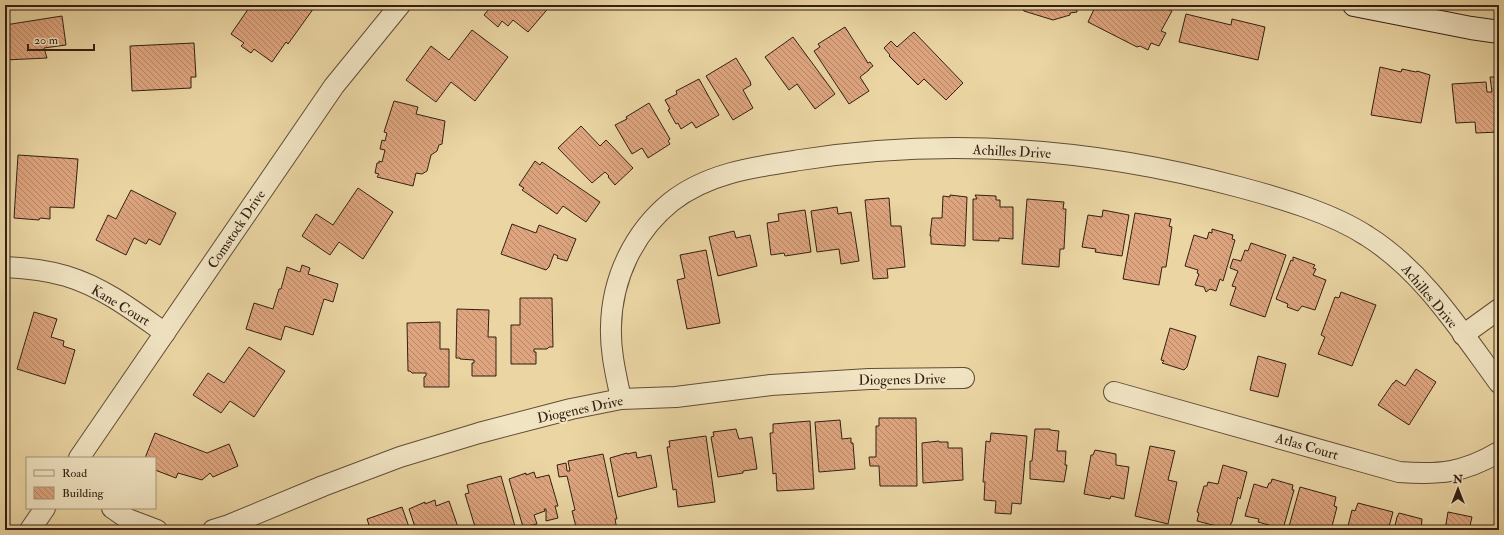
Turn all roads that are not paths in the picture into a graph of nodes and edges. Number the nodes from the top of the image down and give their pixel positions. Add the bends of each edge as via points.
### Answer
1 (400, 5) edge
2 (1354, 5) edge
3 (1499, 32) edge
4 (5, 267) edge
5 (1499, 309) edge
6 (165, 332) junction
7 (1463, 335) junction
8 (964, 378) dead end
9 (1499, 383) edge
10 (1114, 392) dead end
11 (621, 399) junction
12 (1499, 452) edge
13 (80, 457) edge
14 (44, 509) edge
15 (113, 509) edge
16 (30, 530) edge
17 (157, 530) edge
18 (213, 530) edge

1 - 6 street, Comstock Drive via 334,86
2 - 3 street
4 - 6 street, Kane Court via 34,269 74,279 100,289
5 - 7 street
6 - 13 street, Comstock Drive
7 - 9 street, Achilles Drive
7 - 11 street, Achilles Drive via 1423,283 1395,256 1366,235 1332,218 1264,194 1131,162 1056,152 981,148 912,149 836,155 756,167 722,175 696,186 672,202 653,220 635,243 621,271 613,299 610,327 612,355
8 - 11 street, Diogenes Drive via 869,378 771,385 676,397
10 - 12 street, Atlas Court via 1399,472 1427,474 1453,471 1480,463
11 - 18 street, Diogenes Drive via 479,433 400,457
14 - 16 street
15 - 17 street via 128,519

